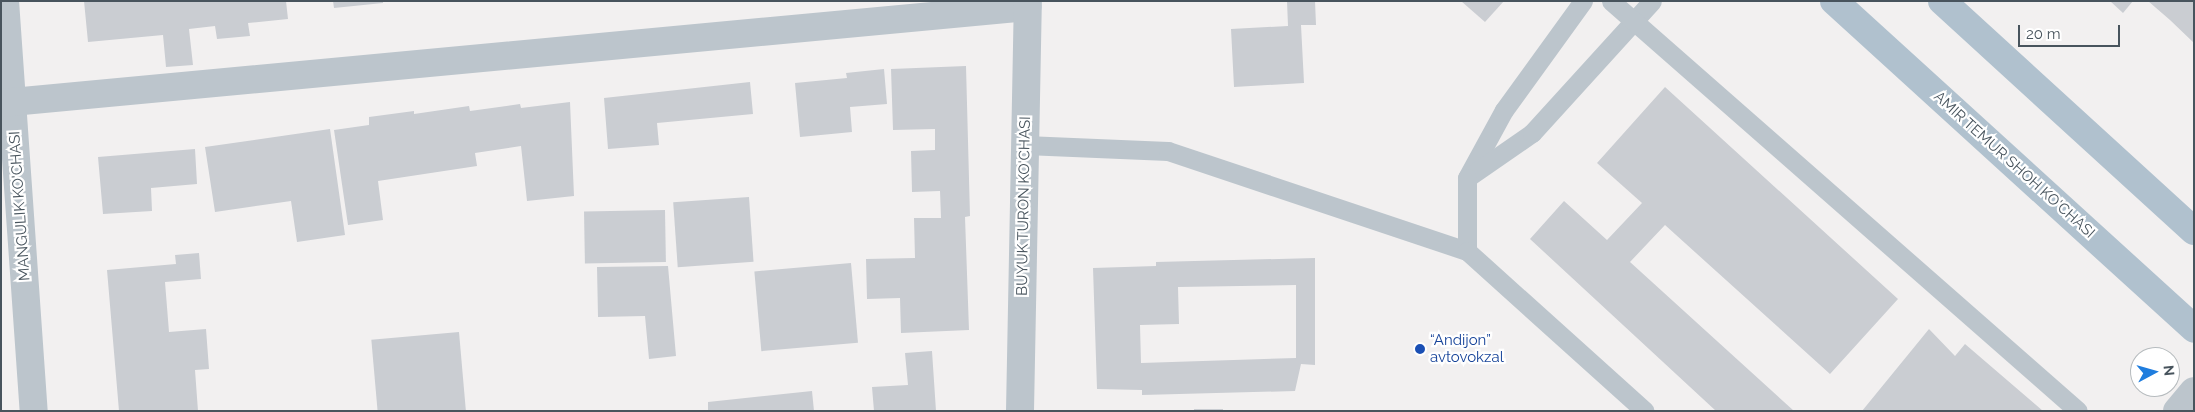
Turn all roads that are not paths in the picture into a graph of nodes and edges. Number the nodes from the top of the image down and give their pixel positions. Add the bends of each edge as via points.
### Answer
1 (5, 1) edge
2 (1583, 1) edge
3 (1611, 1) edge
4 (1652, 1) edge
5 (1834, 1) edge
6 (1942, 1) edge
7 (1028, 4) edge
8 (1634, 21) junction
9 (8, 102) edge
10 (1025, 146) junction
11 (1468, 178) junction
12 (2194, 231) edge
13 (1467, 251) junction
14 (2194, 329) edge
15 (2194, 391) edge
16 (34, 411) edge
17 (1020, 411) edge
18 (1645, 411) edge
19 (2078, 411) edge
20 (2177, 411) edge

1 - 9 street, MANGULIK KO'CHASI
2 - 11 lane via 1504,110
3 - 8 lane
4 - 8 lane
5 - 14 main road, AMIR TEMUR SHOH KO'CHASI
6 - 12 main road
7 - 9 street
7 - 10 street, BUYUK TURON KO'CHASI
8 - 11 lane via 1532,133
8 - 19 lane
9 - 16 street, MANGULIK KO'CHASI
10 - 13 lane via 1168,151
10 - 17 street, BUYUK TURON KO'CHASI
11 - 13 lane
13 - 18 lane
15 - 20 street

